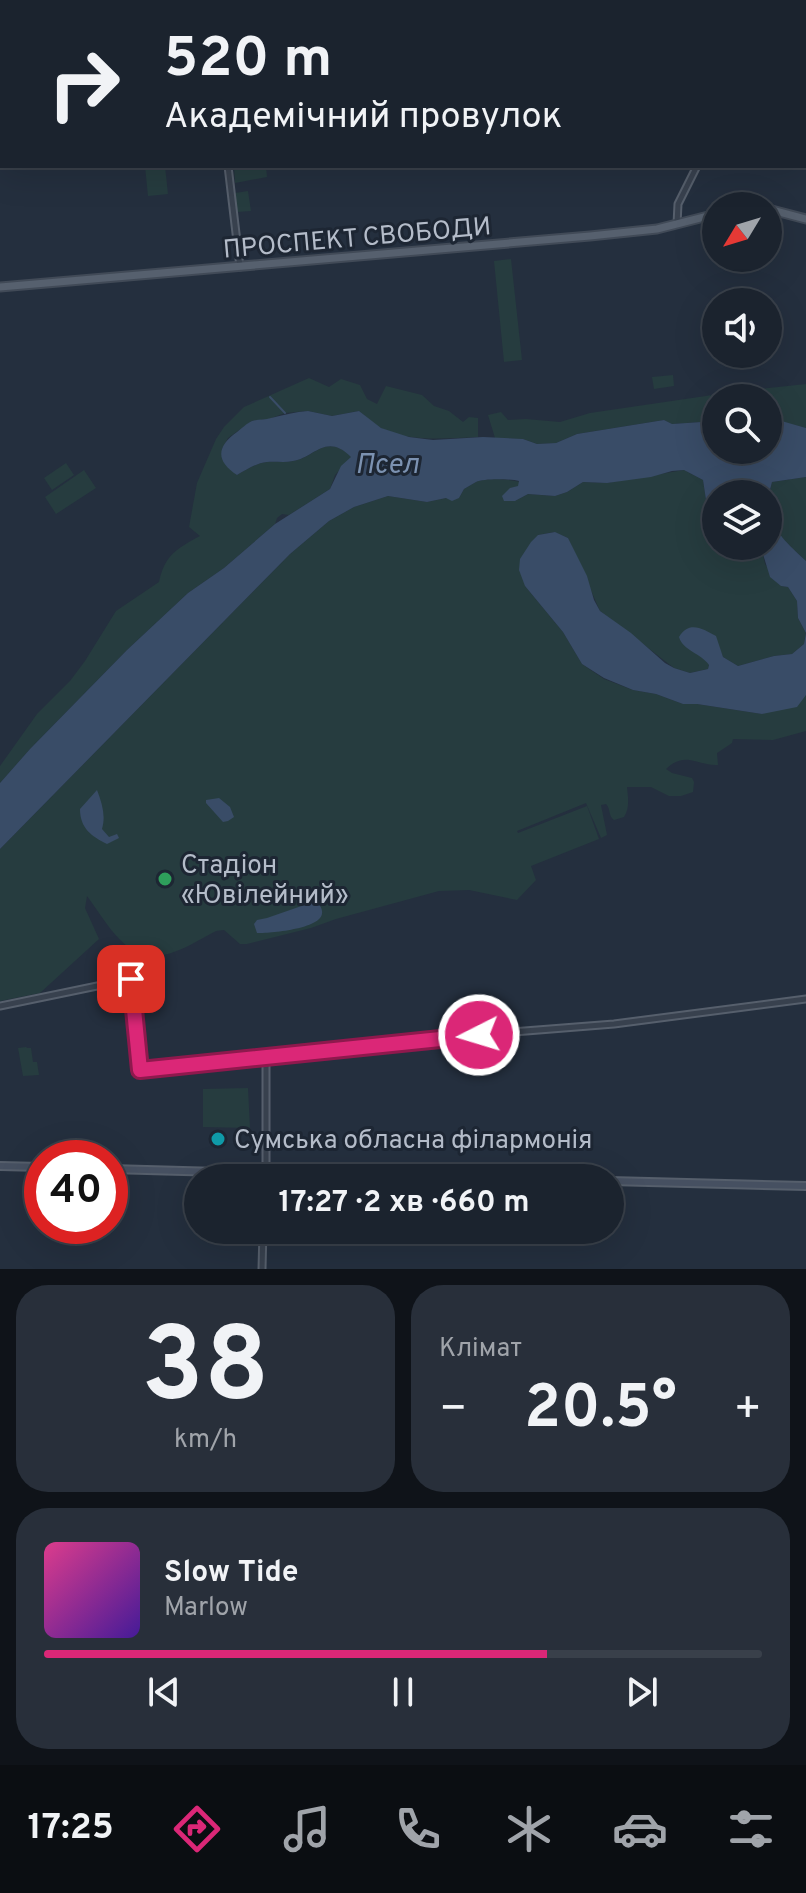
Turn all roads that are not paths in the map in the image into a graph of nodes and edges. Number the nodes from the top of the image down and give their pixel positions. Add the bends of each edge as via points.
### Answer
1 (228, 168) edge
2 (696, 168) edge
3 (782, 213) edge
4 (702, 218) edge
5 (806, 219) edge
6 (677, 224) junction
7 (240, 267) junction
8 (0, 287) edge
9 (806, 999) edge
10 (0, 1006) edge
11 (266, 1058) junction
12 (266, 1164) edge
13 (0, 1166) edge
14 (24, 1167) edge
15 (128, 1170) edge
16 (184, 1172) edge
17 (624, 1181) edge
18 (806, 1186) edge
19 (263, 1244) edge
20 (262, 1269) edge

1 - 7 street
2 - 6 street via 678,204
3 - 5 main road
4 - 6 main road, ПРОСПЕКТ СВОБОДИ
6 - 7 main road, ПРОСПЕКТ СВОБОДИ
7 - 8 main road, ПРОСПЕКТ СВОБОДИ
9 - 11 street
10 - 11 street via 131,979 140,1070
11 - 12 street
13 - 14 main road
15 - 16 main road
17 - 18 main road
19 - 20 street

